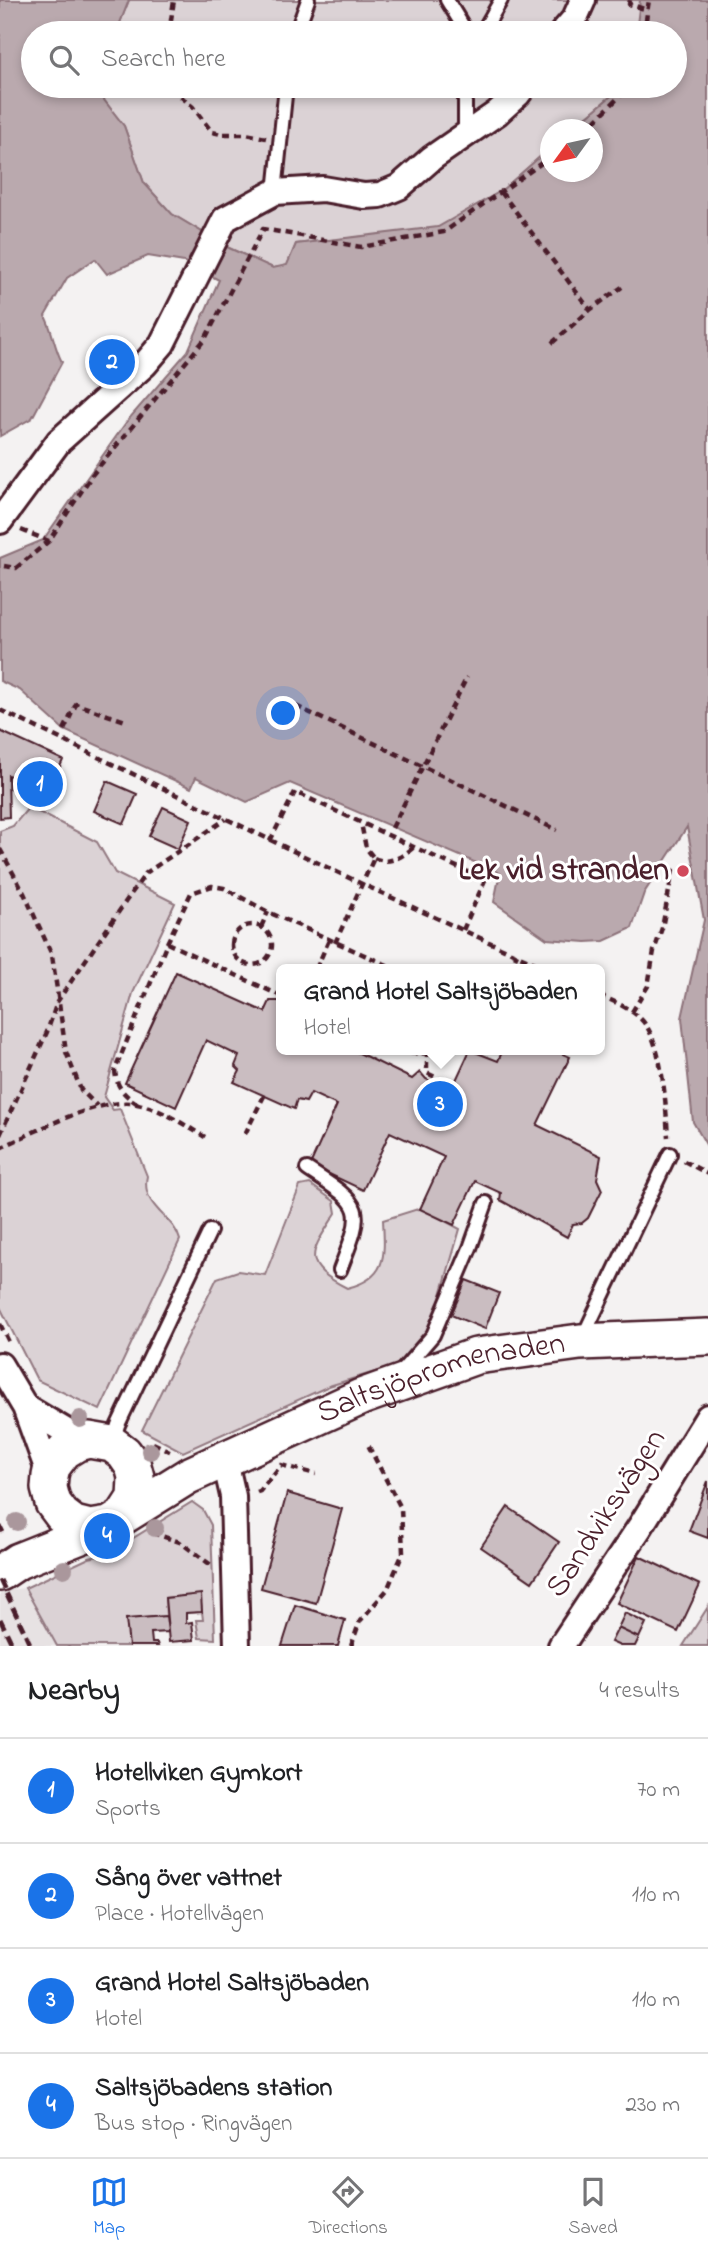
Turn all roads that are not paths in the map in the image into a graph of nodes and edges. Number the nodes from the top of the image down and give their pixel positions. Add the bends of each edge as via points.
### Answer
1 (308, 0) edge
2 (447, 0) edge
3 (501, 0) edge
4 (583, 0) edge
5 (300, 21) edge
6 (460, 21) edge
7 (489, 21) edge
8 (572, 21) edge
9 (285, 98) edge
10 (465, 98) edge
11 (514, 98) edge
12 (465, 135) junction
13 (275, 192) junction
14 (0, 521) edge
15 (670, 1154) road end
16 (307, 1170) dead end
17 (486, 1203) dead end
18 (210, 1231) dead end
19 (340, 1270) dead end
20 (708, 1337) edge
21 (580, 1342) junction
22 (0, 1365) edge
23 (383, 1390) junction
24 (25, 1407) junction
25 (708, 1418) edge
26 (111, 1450) junction
27 (225, 1461) junction
28 (188, 1476) junction
29 (51, 1489) junction
30 (127, 1524) junction
31 (9, 1567) edge
32 (237, 1646) edge
33 (561, 1646) edge

1 - 5 lane
2 - 6 lane
3 - 7 lane
4 - 8 street
9 - 13 lane
10 - 12 lane
11 - 12 street
12 - 13 street via 399,187 380,195 323,189
13 - 14 street via 225,219 162,344 59,441
15 - 21 lane
16 - 19 lane via 351,1200 357,1215
17 - 23 lane via 433,1335
18 - 26 lane via 118,1425
20 - 21 street, Saltsjöpromenaden
21 - 23 street, Saltsjöpromenaden via 476,1356
22 - 24 street
23 - 27 street, Saltsjöpromenaden
24 - 26 street via 67,1432
24 - 29 street
25 - 33 street, Sandviksvägen
26 - 28 street, Saltsjöpromenaden via 146,1471
26 - 29 street via 77,1443 64,1451 52,1467
26 - 30 street via 136,1477
27 - 28 street, Saltsjöpromenaden
27 - 32 street via 233,1496
28 - 30 street, Saltsjöpromenaden
29 - 30 street via 62,1516 74,1524 90,1528
29 - 31 street
30 - 31 street, Saltsjöpromenaden

